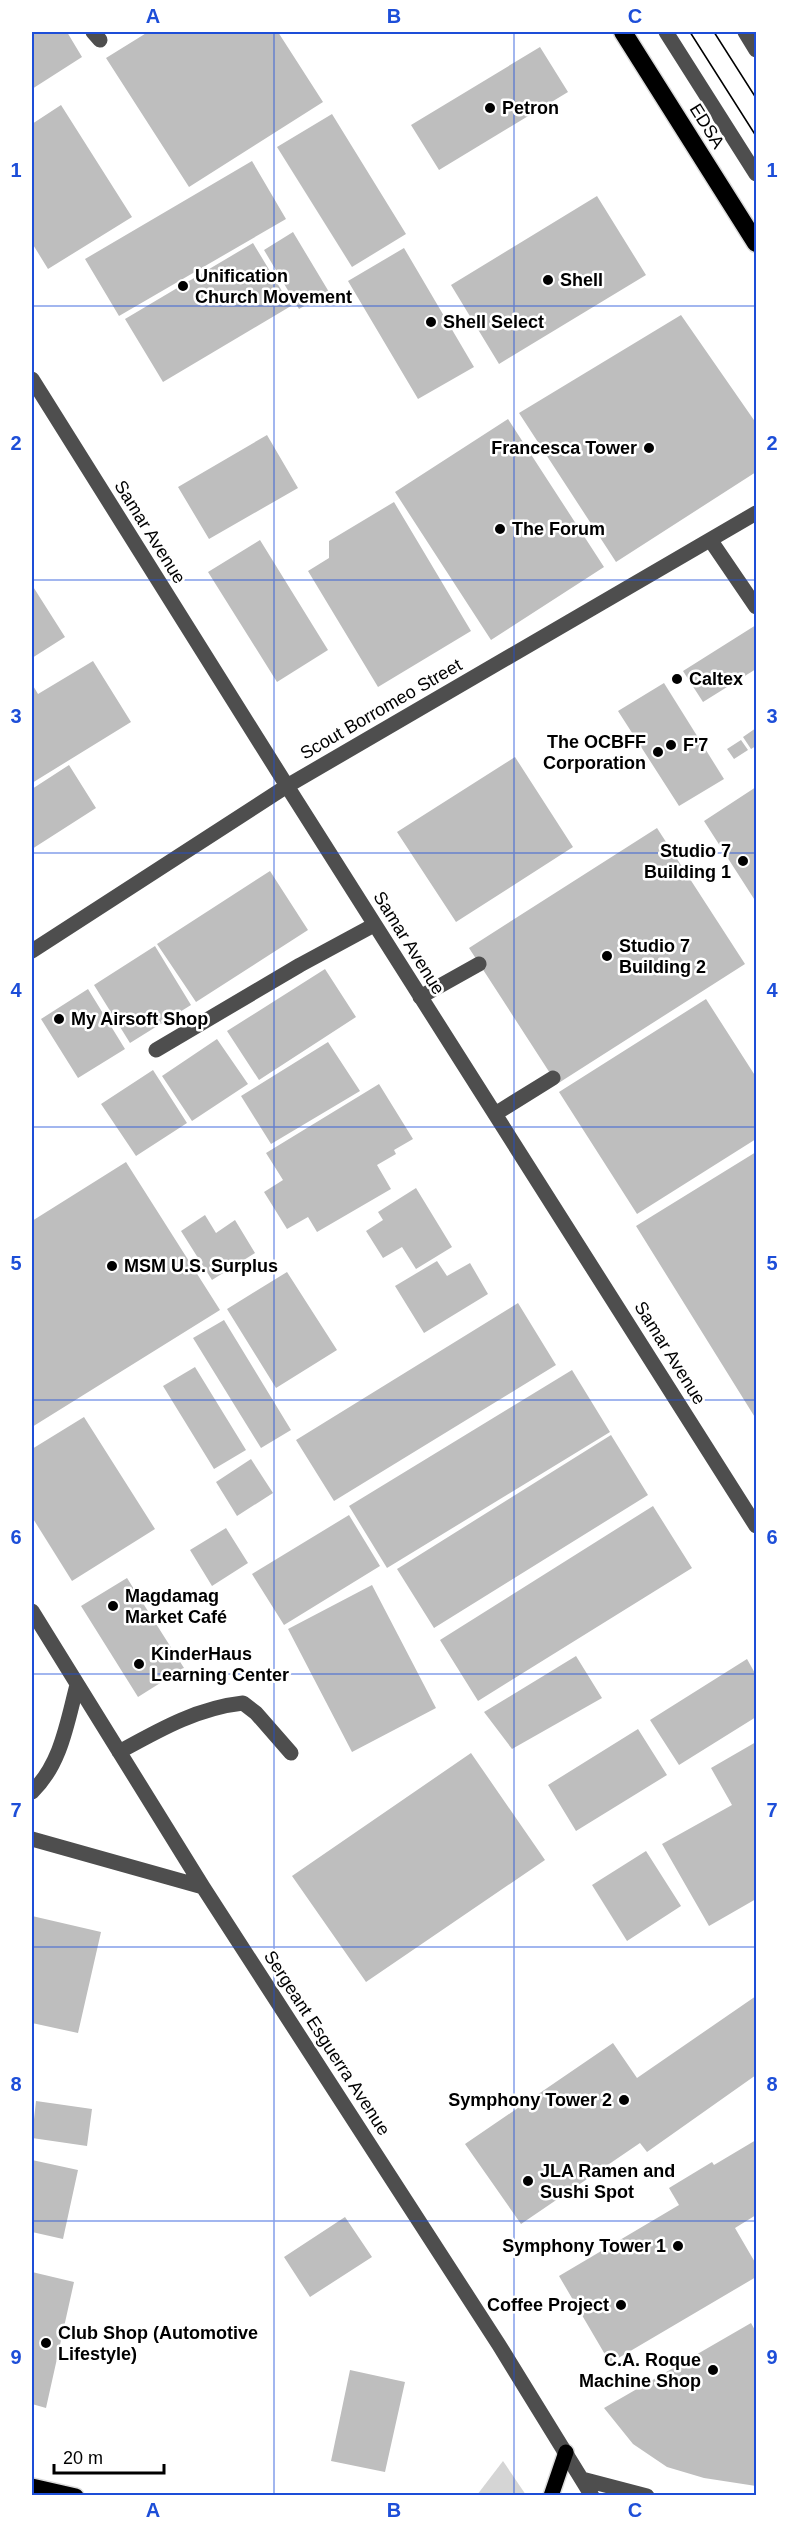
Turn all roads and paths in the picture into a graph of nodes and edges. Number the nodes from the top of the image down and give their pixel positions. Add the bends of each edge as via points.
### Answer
1 (623, 32) edge
2 (666, 32) edge
3 (745, 32) edge
4 (756, 50) edge
5 (756, 174) edge
6 (756, 243) edge
7 (32, 379) edge
8 (756, 513) edge
9 (711, 541) junction
10 (756, 607) edge
11 (286, 786) junction
12 (375, 925) junction
13 (32, 951) edge
14 (480, 964) dead end
15 (420, 997) junction
16 (156, 1050) dead end
17 (553, 1078) dead end
18 (495, 1114) junction
19 (756, 1526) edge
20 (32, 1611) edge
21 (76, 1685) junction
22 (119, 1752) junction
23 (291, 1753) dead end
24 (32, 1792) edge
25 (32, 1839) edge
26 (203, 1887) junction
27 (566, 2452) junction
28 (582, 2479) junction
29 (32, 2486) edge
30 (76, 2496) edge
31 (551, 2496) edge
32 (592, 2496) edge
33 (647, 2496) edge

1 - 6 highway, EDSA
2 - 5 street
3 - 4 street
7 - 11 street, Samar Avenue
8 - 9 street, Scout Borromeo Street
9 - 10 street
9 - 11 street, Scout Borromeo Street
11 - 12 street, Samar Avenue
11 - 13 street, Scout Borromeo Street
12 - 15 street, Samar Avenue
12 - 16 street
14 - 15 street
15 - 18 street, Samar Avenue
17 - 18 street
18 - 19 street, Samar Avenue
20 - 21 street, Sergeant Esguerra Avenue
21 - 22 street, Sergeant Esguerra Avenue
21 - 24 street via 61,1745 44,1780
22 - 23 street via 203,1710 243,1703
22 - 26 street, Sergeant Esguerra Avenue
25 - 26 street
26 - 27 street, Sergeant Esguerra Avenue
27 - 28 street, Sergeant Esguerra Avenue
27 - 31 main road
28 - 32 street, Sergeant Esguerra Avenue
28 - 33 street
29 - 30 main road

